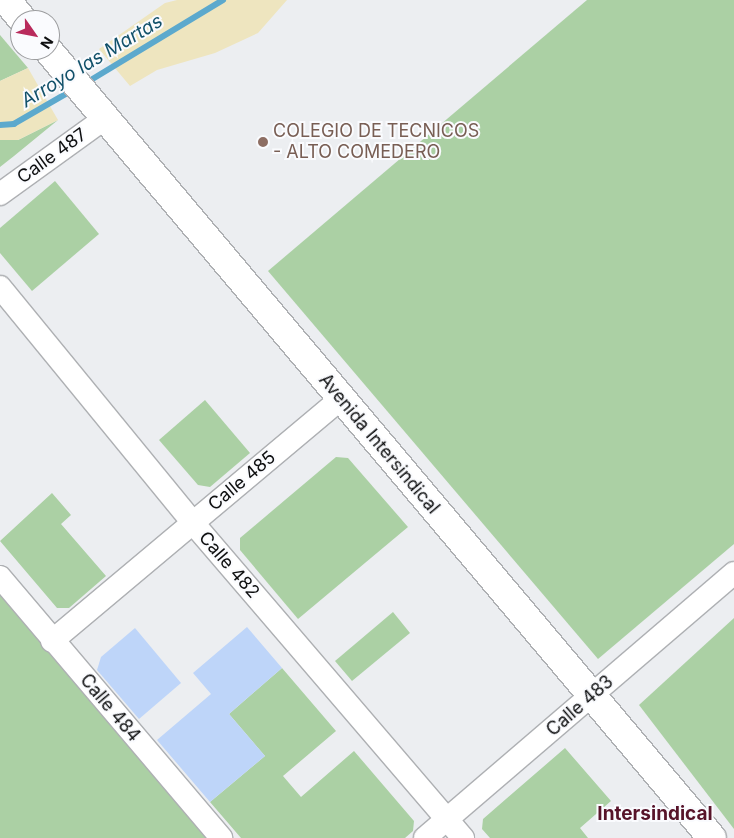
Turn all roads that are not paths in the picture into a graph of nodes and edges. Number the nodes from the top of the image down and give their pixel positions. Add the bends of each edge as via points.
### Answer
1 (6, 0) edge
2 (14, 10) edge
3 (56, 60) edge
4 (104, 119) junction
5 (0, 194) edge
6 (0, 287) edge
7 (340, 399) junction
8 (193, 522) junction
9 (734, 573) edge
10 (0, 576) edge
11 (52, 641) junction
12 (592, 695) junction
13 (447, 819) junction
14 (220, 838) edge
15 (425, 838) edge
16 (463, 838) edge
17 (712, 838) edge

1 - 2 street
3 - 4 street, Avenida Intersindical
4 - 5 street, Calle 487
4 - 7 street, Avenida Intersindical
6 - 8 street, Calle 482
7 - 8 street, Calle 485
7 - 12 street, Avenida Intersindical
8 - 11 street, Calle 485
8 - 13 street, Calle 482
9 - 12 street, Calle 483
10 - 11 street, Calle 484
11 - 14 street, Calle 484
12 - 13 street, Calle 483
12 - 17 street, Avenida Intersindical
13 - 15 street, Calle 483
13 - 16 street, Calle 482

